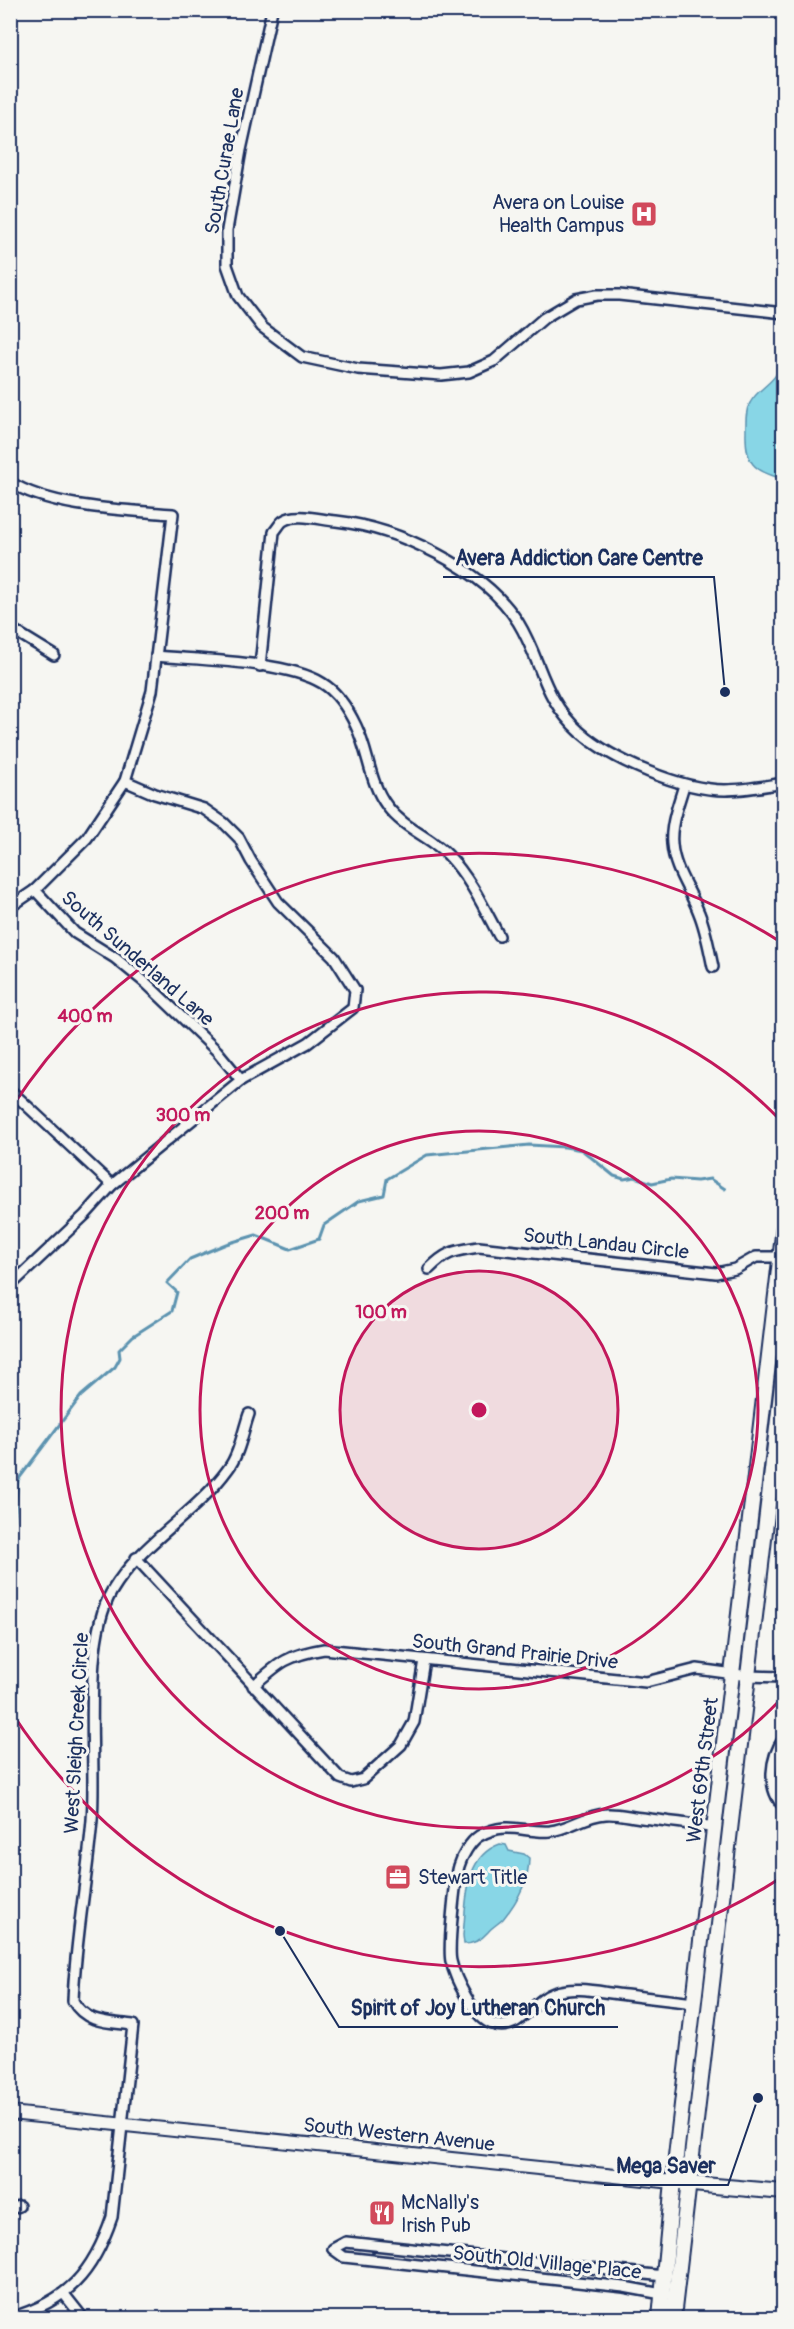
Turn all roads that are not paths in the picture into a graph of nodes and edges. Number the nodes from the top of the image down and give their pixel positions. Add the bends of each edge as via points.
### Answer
1 (272, 10) edge
2 (783, 313) edge
3 (10, 482) edge
4 (10, 628) edge
5 (54, 656) dead end
6 (156, 656) junction
7 (260, 666) junction
8 (125, 781) junction
9 (783, 783) edge
10 (684, 784) junction
11 (35, 890) junction
12 (10, 907) edge
13 (499, 936) dead end
14 (713, 967) dead end
15 (241, 1080) junction
16 (10, 1090) edge
17 (112, 1185) junction
18 (783, 1226) edge
19 (782, 1257) edge
20 (429, 1269) dead end
21 (10, 1286) edge
22 (783, 1368) edge
23 (761, 1408) junction
24 (779, 1410) junction
25 (249, 1414) dead end
26 (136, 1558) junction
27 (424, 1660) junction
28 (732, 1674) junction
29 (749, 1676) junction
30 (783, 1677) edge
31 (253, 1686) junction
32 (783, 1738) edge
33 (783, 1807) edge
34 (715, 1828) junction
35 (731, 1829) junction
36 (694, 2003) junction
37 (10, 2113) edge
38 (123, 2124) junction
39 (674, 2182) junction
40 (688, 2184) junction
41 (783, 2192) edge
42 (664, 2276) junction
43 (64, 2294) junction
44 (663, 2294) junction
45 (10, 2318) edge
46 (83, 2319) edge
47 (660, 2319) edge
48 (673, 2319) edge

1 - 2 street, South Curae Lane via 237,173 227,230 227,265 238,296 262,327 302,357 358,369 441,375 469,372 501,357 544,318 576,299 597,295
3 - 6 street via 78,505 173,514
4 - 5 street
6 - 7 street
6 - 8 street via 152,691
7 - 10 street via 274,532 283,521 296,517 354,523 398,535 445,558 494,592 518,622 549,695 581,733 620,759
7 - 13 street via 293,672 323,684 342,703 357,727 375,789 410,829 447,853 472,887
8 - 11 street via 87,838
8 - 15 street via 204,809 224,823 239,838 278,902 334,957 355,990 353,1008 339,1020 308,1043
9 - 10 street via 723,790
10 - 14 street via 672,843 676,866 702,920
11 - 12 street
11 - 15 street, South Sunderland Lane via 75,933 147,984 217,1051
15 - 17 street
16 - 17 street
17 - 21 street
18 - 19 main road, West 69th Street
19 - 20 street, South Landau Circle via 756,1257 735,1269 716,1273 479,1247 443,1256
19 - 23 main road, West 69th Street
22 - 24 main road, West 69th Street
23 - 24 main road
23 - 28 main road, West 69th Street
24 - 29 main road, West 69th Street
25 - 26 street, West Sleigh Creek Circle via 230,1467 212,1489
26 - 31 street
26 - 38 street, West Sleigh Creek Circle via 111,1592 100,1623 94,1666 92,1818 73,2001 80,2013 93,2019 133,2025
27 - 28 street, South Grand Prairie Drive via 646,1682 698,1669
27 - 31 street, South Grand Prairie Drive via 324,1649 281,1661
27 - 31 street via 414,1722 401,1745 363,1779 351,1782 340,1778
28 - 29 street, South Grand Prairie Drive
28 - 34 main road, West 69th Street
29 - 30 street, South Grand Prairie Drive
29 - 35 main road, West 69th Street
32 - 33 street via 771,1772
34 - 35 main road
34 - 36 main road, West 69th Street
34 - 36 street via 608,1814 588,1816 550,1831 496,1829 477,1837 459,1866 450,1959 468,2001 492,2024 505,2026 519,2021 549,1995 576,1989
35 - 40 main road, West 69th Street
36 - 39 main road, West 69th Street
37 - 38 street, South Western Avenue
38 - 39 street, South Western Avenue
38 - 43 street via 112,2217 103,2244 90,2268
39 - 40 main road, South Western Avenue
39 - 42 main road, West 69th Street
40 - 41 main road, South Western Avenue
40 - 48 main road, West 69th Street
42 - 44 main road, West 69th Street
42 - 44 street, South Old Village Place via 346,2242 333,2249 344,2257
43 - 45 street via 48,2305
43 - 46 street
44 - 47 main road, West 69th Street

